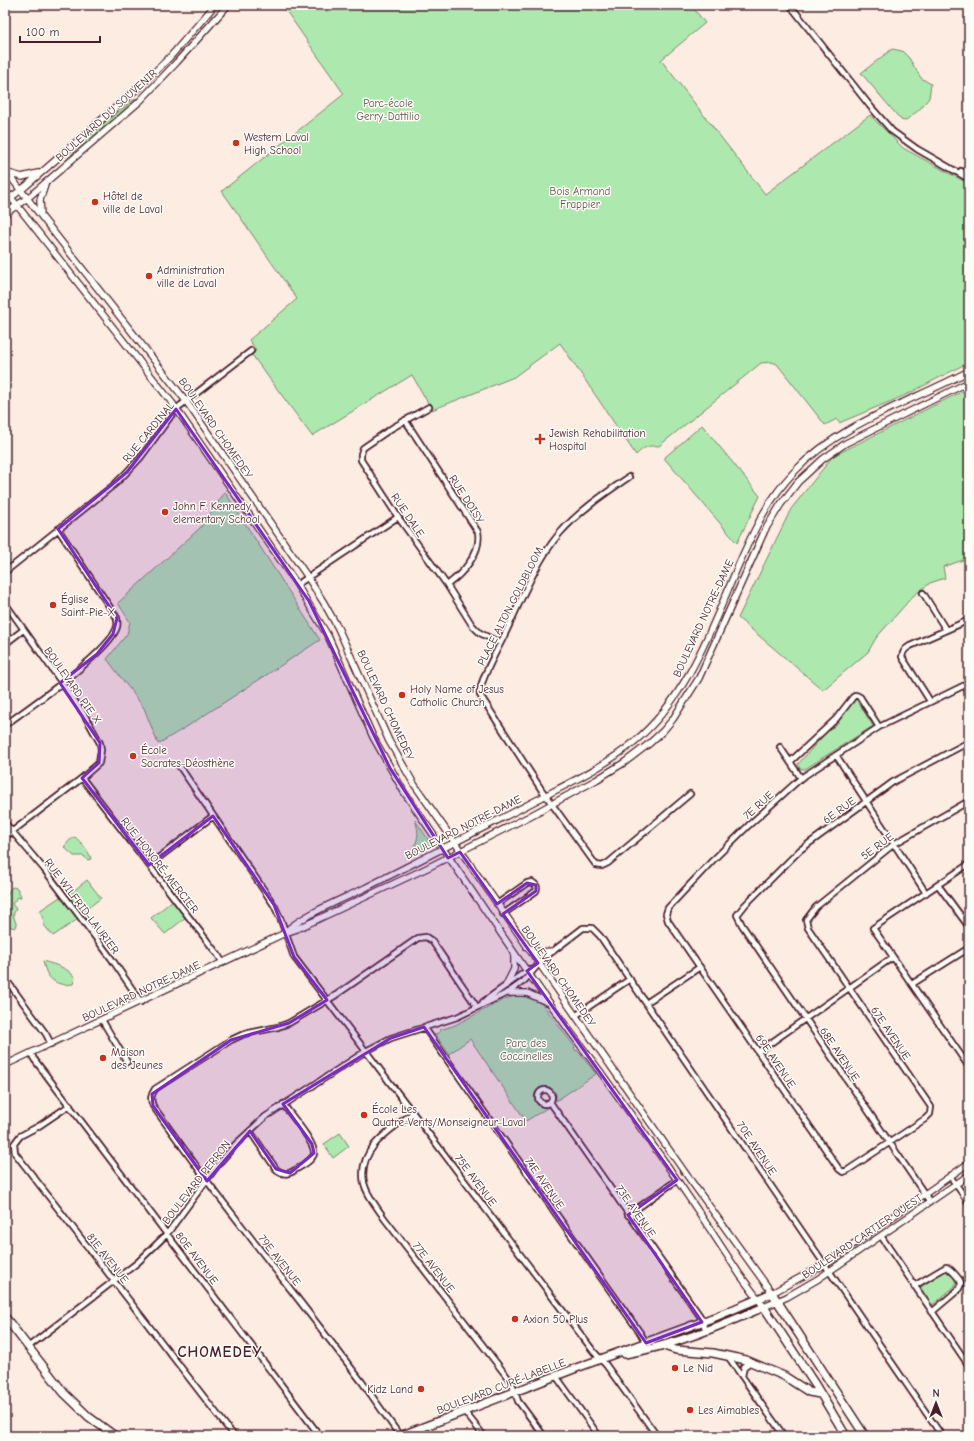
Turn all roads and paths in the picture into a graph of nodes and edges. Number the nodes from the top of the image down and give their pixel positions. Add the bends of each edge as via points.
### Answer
1 (215, 5) edge
2 (228, 5) edge
3 (790, 5) edge
4 (945, 164) junction
5 (6, 171) edge
6 (43, 172) junction
7 (969, 175) edge
8 (969, 179) edge
9 (46, 182) junction
10 (5, 190) edge
11 (21, 190) junction
12 (12, 197) junction
13 (27, 198) junction
14 (5, 202) edge
15 (17, 205) junction
16 (5, 214) edge
17 (41, 216) junction
18 (251, 351) dead end
19 (969, 371) edge
20 (969, 382) edge
21 (186, 401) junction
22 (429, 407) dead end
23 (176, 409) junction
24 (405, 420) junction
25 (629, 477) dead end
26 (398, 517) junction
27 (58, 529) junction
28 (5, 572) edge
29 (308, 578) junction
30 (298, 584) junction
31 (446, 585) junction
32 (923, 593) dead end
33 (5, 603) edge
34 (969, 620) edge
35 (23, 630) junction
36 (946, 630) junction
37 (500, 643) junction
38 (5, 644) edge
39 (60, 683) junction
40 (969, 683) edge
41 (930, 701) junction
42 (5, 726) edge
43 (879, 727) junction
44 (969, 742) edge
45 (780, 747) dead end
46 (836, 755) junction
47 (791, 761) junction
48 (180, 767) dead end
49 (82, 778) junction
50 (801, 778) junction
51 (690, 794) dead end
52 (546, 795) junction
53 (969, 801) edge
54 (866, 802) junction
55 (552, 804) junction
56 (213, 816) junction
57 (5, 823) edge
58 (12, 832) junction
59 (5, 837) edge
60 (454, 843) junction
61 (894, 844) junction
62 (442, 849) junction
63 (460, 852) junction
64 (448, 858) junction
65 (969, 864) edge
66 (149, 865) junction
67 (938, 885) junction
68 (926, 893) junction
69 (497, 904) junction
70 (503, 914) junction
71 (666, 914) joint
72 (737, 915) joint
73 (806, 920) joint
74 (969, 927) edge
75 (285, 933) junction
76 (527, 947) junction
77 (969, 948) edge
78 (553, 951) junction
79 (514, 952) junction
80 (893, 957) junction
81 (223, 963) junction
82 (538, 964) junction
83 (700, 968) junction
84 (528, 972) junction
85 (5, 978) edge
86 (630, 979) junction
87 (912, 984) junction
88 (506, 985) junction
89 (850, 988) junction
90 (506, 993) junction
91 (327, 1000) junction
92 (141, 1002) junction
93 (550, 1003) junction
94 (646, 1003) junction
95 (477, 1007) junction
96 (575, 1016) junction
97 (805, 1019) junction
98 (102, 1020) junction
99 (424, 1027) junction
100 (51, 1044) junction
101 (366, 1051) junction
102 (758, 1052) junction
103 (31, 1053) junction
104 (127, 1062) dead end
105 (5, 1065) edge
106 (969, 1067) edge
107 (550, 1102) dead end
108 (283, 1104) junction
109 (70, 1105) junction
110 (413, 1112) junction
111 (250, 1131) junction
112 (889, 1144) junction
113 (969, 1163) edge
114 (969, 1175) edge
115 (950, 1176) junction
116 (677, 1180) junction
117 (207, 1181) junction
118 (956, 1184) junction
119 (924, 1194) junction
120 (930, 1202) junction
121 (969, 1203) edge
122 (628, 1215) junction
123 (167, 1234) junction
124 (881, 1236) junction
125 (825, 1264) junction
126 (830, 1271) junction
127 (114, 1281) junction
128 (914, 1286) junction
129 (772, 1293) junction
130 (758, 1299) junction
131 (777, 1302) junction
132 (764, 1307) junction
133 (932, 1312) junction
134 (5, 1317) edge
135 (702, 1322) junction
136 (706, 1330) junction
137 (646, 1342) junction
138 (664, 1346) junction
139 (28, 1347) junction
140 (649, 1350) junction
141 (727, 1355) junction
142 (609, 1357) junction
143 (601, 1359) junction
144 (750, 1362) junction
145 (969, 1366) edge
146 (556, 1376) junction
147 (742, 1376) junction
148 (515, 1392) junction
149 (820, 1394) junction
150 (464, 1411) junction
151 (115, 1436) edge
152 (234, 1436) edge
153 (320, 1436) edge
154 (400, 1436) edge
155 (484, 1436) edge
156 (544, 1436) edge
157 (599, 1436) edge
158 (657, 1436) edge
159 (784, 1436) edge
160 (846, 1436) edge
161 (865, 1436) edge
162 (942, 1436) edge

1 - 6 street, BOULEVARD DU SOUVENIR via 149,78
2 - 9 street, BOULEVARD DU SOUVENIR via 139,102
3 - 4 street via 892,131 917,149
4 - 7 street
4 - 8 street
5 - 6 street via 22,177
5 - 11 street, BOULEVARD CHOMEDEY
6 - 11 street, BOULEVARD DU SOUVENIR
9 - 13 street, BOULEVARD DU SOUVENIR
9 - 17 street via 40,200
10 - 12 street, BOULEVARD CHOMEDEY
11 - 12 street, BOULEVARD DU SOUVENIR
11 - 13 street, BOULEVARD CHOMEDEY
12 - 14 street, BOULEVARD DU SOUVENIR
12 - 15 street, BOULEVARD CHOMEDEY
13 - 15 street, BOULEVARD DU SOUVENIR
13 - 17 street, BOULEVARD CHOMEDEY
15 - 16 street, BOULEVARD DU SOUVENIR
15 - 23 street, BOULEVARD CHOMEDEY
17 - 21 street, BOULEVARD CHOMEDEY
18 - 21 street, RUE CARDINAL
19 - 52 street, BOULEVARD NOTRE-DAME via 845,432 794,472 759,521 696,661 680,691 664,713 645,733 617,755
20 - 55 street, BOULEVARD NOTRE-DAME via 850,441 822,459 806,474 785,498 769,523 702,671 670,723 625,762
21 - 23 street, RUE CARDINAL
21 - 29 street, BOULEVARD CHOMEDEY
22 - 24 street, RUE DALE
23 - 27 street, RUE CARDINAL via 127,472
23 - 30 street, BOULEVARD CHOMEDEY
24 - 26 street, RUE DALE via 362,448 361,454 364,465
24 - 31 street, RUE DOISY via 478,532 479,539 471,561 458,578
25 - 37 street, PLACE ALTON GOLDBLOOM via 585,509 558,535 541,562
26 - 29 street
26 - 31 street, RUE DALE
27 - 28 street, RUE CARDINAL
27 - 39 street via 117,618 113,634 97,654
29 - 30 street
29 - 60 street, BOULEVARD CHOMEDEY via 344,640 401,762
30 - 62 street, BOULEVARD CHOMEDEY via 328,636 390,768
31 - 37 street, RUE DALE via 474,628
32 - 36 street
33 - 35 street, BOULEVARD PIE X
34 - 36 street
35 - 38 street
35 - 39 street, BOULEVARD PIE X
36 - 41 street via 905,648 903,652 902,657
37 - 52 street, PLACE ALTON GOLDBLOOM via 481,685 480,695
39 - 42 street
39 - 49 street, BOULEVARD PIE X via 84,714 100,742 99,764
40 - 41 street, 7E RUE
41 - 43 street, 7E RUE
43 - 46 street, 7E RUE
43 - 47 street via 860,697 856,695
44 - 54 street, 6E RUE via 893,782
45 - 47 street
46 - 50 street, 7E RUE
46 - 54 street
47 - 50 street
48 - 56 street, 75E AVENUE
49 - 58 street, BOULEVARD PIE X
49 - 66 street, RUE HONORÉ-MERCIER
50 - 71 street, 7E RUE via 712,861 668,908
51 - 55 street, PLACE ALTON GOLDBLOOM via 602,866 594,863
52 - 55 street, PLACE ALTON GOLDBLOOM
52 - 60 street, BOULEVARD NOTRE-DAME
53 - 61 street, 5E RUE
54 - 61 street
54 - 72 street, 6E RUE via 800,850
55 - 63 street, BOULEVARD NOTRE-DAME
56 - 66 street
56 - 75 street, 75E AVENUE via 274,905
57 - 58 street, RUE WILFRID-LAURIER
58 - 59 street, BOULEVARD PIE X
58 - 92 street, RUE WILFRID-LAURIER via 44,869
60 - 62 street, BOULEVARD NOTRE-DAME
60 - 63 street, BOULEVARD CHOMEDEY
61 - 68 street
61 - 73 street, 5E RUE via 816,907
62 - 64 street, BOULEVARD CHOMEDEY
62 - 75 street, BOULEVARD NOTRE-DAME via 295,924
63 - 64 street, BOULEVARD NOTRE-DAME
63 - 69 street, BOULEVARD CHOMEDEY
64 - 75 street, BOULEVARD NOTRE-DAME
64 - 79 street, BOULEVARD CHOMEDEY
65 - 67 street
66 - 81 street, RUE HONORÉ-MERCIER
67 - 68 street
67 - 74 street
68 - 80 street via 873,928
69 - 70 street, BOULEVARD CHOMEDEY
69 - 70 street via 527,883 532,882 536,885 536,891
70 - 76 street, BOULEVARD CHOMEDEY
71 - 83 street, 69E AVENUE via 668,921
72 - 97 street, 68E AVENUE
73 - 89 street, 67E AVENUE via 808,928
75 - 81 street, BOULEVARD NOTRE-DAME
75 - 91 street, 75E AVENUE via 294,957
76 - 78 street via 541,952
76 - 82 street, BOULEVARD CHOMEDEY
77 - 87 street
78 - 82 street, 70E AVENUE
78 - 86 street, 70E AVENUE via 583,928 592,928
79 - 84 street, BOULEVARD CHOMEDEY
79 - 88 street via 514,969
80 - 87 street
80 - 89 street
81 - 92 street, BOULEVARD NOTRE-DAME
82 - 84 street, BOULEVARD PERRON
82 - 96 street, BOULEVARD CHOMEDEY
83 - 94 street
83 - 102 street, 69E AVENUE
84 - 88 street, BOULEVARD PERRON
84 - 90 street, BOULEVARD PERRON via 524,981
84 - 93 street, BOULEVARD CHOMEDEY
85 - 100 street
86 - 94 street, 70E AVENUE
86 - 96 street
87 - 106 street
88 - 95 street, BOULEVARD PERRON
89 - 97 street
89 - 112 street, 67E AVENUE via 931,1107 930,1114 925,1119
90 - 93 street via 527,993
90 - 95 street, BOULEVARD PERRON
91 - 95 street via 416,939 423,937 430,939
91 - 101 street, 75E AVENUE
91 - 117 street, 79E AVENUE via 288,1023 244,1034 231,1040 155,1089 150,1100 153,1106
92 - 98 street, BOULEVARD NOTRE-DAME
93 - 116 street, BOULEVARD CHOMEDEY
94 - 125 street, 70E AVENUE
95 - 99 street, BOULEVARD PERRON
96 - 129 street, BOULEVARD CHOMEDEY
97 - 102 street
97 - 112 street, 68E AVENUE
98 - 100 street, BOULEVARD NOTRE-DAME
98 - 104 street
99 - 101 street, BOULEVARD PERRON via 391,1038
99 - 137 street, 74E AVENUE
100 - 103 street, BOULEVARD NOTRE-DAME
101 - 108 street, BOULEVARD PERRON
101 - 110 street, 75E AVENUE
102 - 112 street, 69E AVENUE via 843,1172
103 - 105 street, BOULEVARD NOTRE-DAME
103 - 109 street, 80E AVENUE
107 - 122 street, 73E AVENUE
108 - 111 street, BOULEVARD PERRON via 265,1116
108 - 111 street via 312,1144 314,1153 311,1158 290,1173 280,1172
109 - 123 street, 80E AVENUE
109 - 127 street, 81E AVENUE via 20,1136 14,1144 15,1153
110 - 143 street, 75E AVENUE
110 - 148 street, 77E AVENUE via 372,1147 366,1156 364,1184 384,1218 512,1384
111 - 117 street, BOULEVARD PERRON via 225,1156
112 - 119 street, 68E AVENUE
113 - 115 street, BOULEVARD CARTIER OUEST
114 - 118 street, BOULEVARD CARTIER OUEST
115 - 118 street
115 - 119 street, BOULEVARD CARTIER OUEST
116 - 122 street
116 - 130 street, BOULEVARD CHOMEDEY
117 - 123 street, BOULEVARD PERRON
117 - 154 street, 79E AVENUE via 362,1382
118 - 120 street, BOULEVARD CARTIER OUEST
118 - 121 street
119 - 120 street, 68E AVENUE
119 - 125 street, BOULEVARD CARTIER OUEST
120 - 124 street, BOULEVARD CARTIER OUEST
122 - 135 street, 73E AVENUE
123 - 127 street, BOULEVARD PERRON
123 - 153 street, 80E AVENUE
124 - 126 street, BOULEVARD CARTIER OUEST
124 - 128 street
125 - 126 street, 70E AVENUE
125 - 129 street, BOULEVARD CARTIER OUEST
126 - 131 street, BOULEVARD CARTIER OUEST
126 - 162 street, 70E AVENUE
127 - 139 street, BOULEVARD PERRON
127 - 152 street, 81E AVENUE
128 - 133 street
128 - 133 street via 946,1267 950,1268 961,1283 958,1290
129 - 130 main road, BOULEVARD CURÉ-LABELLE
129 - 131 main road
130 - 132 street
130 - 135 main road, BOULEVARD CURÉ-LABELLE
131 - 132 street, BOULEVARD CARTIER OUEST
131 - 161 main road
132 - 136 main road, BOULEVARD CURÉ-LABELLE
132 - 149 main road
133 - 145 street
134 - 139 main road
135 - 136 street, 73E AVENUE
135 - 137 main road, BOULEVARD CURÉ-LABELLE
136 - 138 main road, BOULEVARD CURÉ-LABELLE
137 - 140 street, 74E AVENUE
137 - 142 main road, BOULEVARD CURÉ-LABELLE
138 - 140 main road, BOULEVARD CURÉ-LABELLE
138 - 141 main road via 676,1350
139 - 151 main road via 70,1400
140 - 142 main road, BOULEVARD CURÉ-LABELLE
141 - 144 main road
141 - 147 street
142 - 143 main road, BOULEVARD CURÉ-LABELLE
143 - 146 main road, BOULEVARD CURÉ-LABELLE
143 - 158 street, 75E AVENUE
144 - 147 street via 744,1367
144 - 149 main road via 784,1376 809,1392
146 - 148 main road, BOULEVARD CURÉ-LABELLE
146 - 157 street
147 - 159 street
148 - 150 main road, BOULEVARD CURÉ-LABELLE
148 - 156 street, 77E AVENUE via 518,1402
149 - 160 main road
150 - 154 main road, BOULEVARD CURÉ-LABELLE
150 - 155 street

